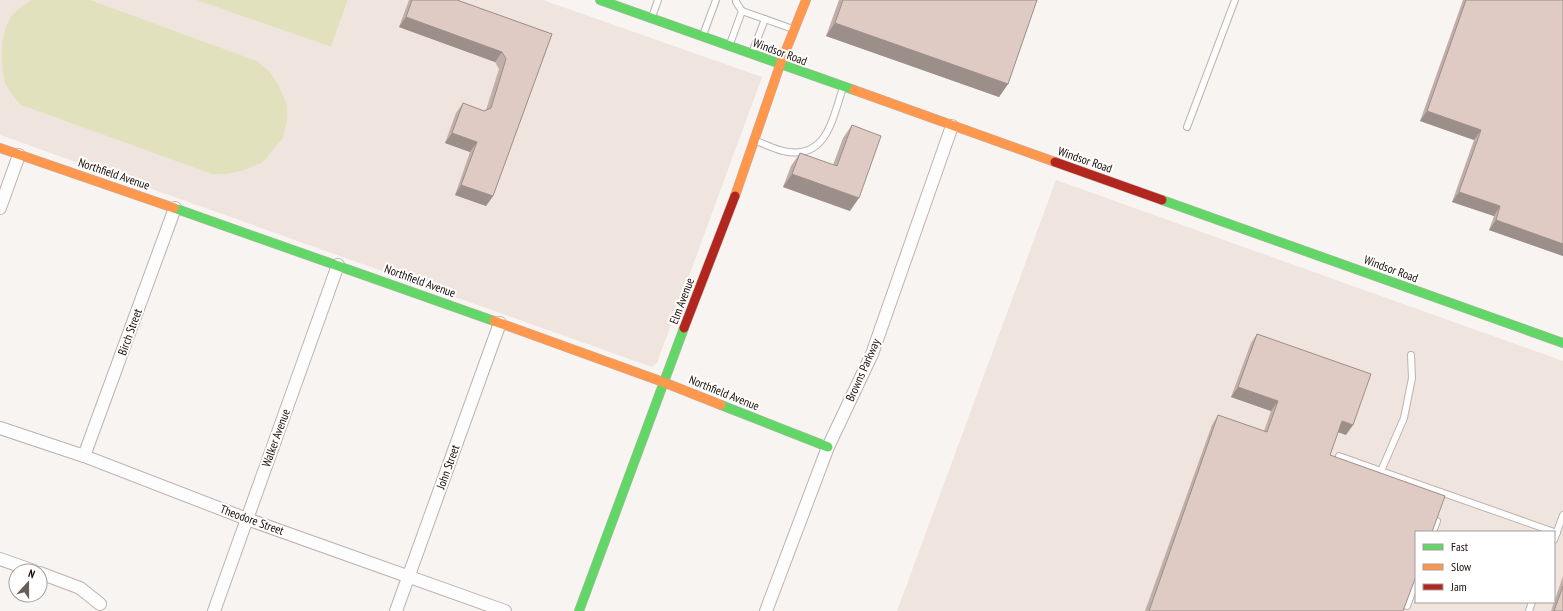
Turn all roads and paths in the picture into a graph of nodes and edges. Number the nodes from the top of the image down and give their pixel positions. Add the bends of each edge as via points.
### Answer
1 (600, 0) edge
2 (658, 0) edge
3 (716, 0) edge
4 (736, 0) edge
5 (806, 0) edge
6 (1235, 0) edge
7 (742, 11) junction
8 (652, 19) junction
9 (765, 19) junction
10 (794, 29) junction
11 (702, 37) junction
12 (729, 46) junction
13 (752, 55) junction
14 (780, 65) junction
15 (843, 87) junction
16 (952, 126) junction
17 (1187, 127) dead end
18 (755, 141) junction
19 (0, 148) edge
20 (19, 155) junction
21 (0, 208) edge
22 (175, 208) junction
23 (338, 265) junction
24 (500, 323) junction
25 (1563, 343) edge
26 (1411, 355) dead end
27 (664, 382) junction
28 (0, 428) edge
29 (828, 447) junction
30 (84, 456) junction
31 (1339, 456) dead end
32 (1381, 471) junction
33 (1563, 514) edge
34 (247, 519) junction
35 (1437, 521) edge
36 (1434, 531) edge
37 (1550, 531) edge
38 (1556, 533) joint
39 (1555, 536) edge
40 (0, 559) edge
41 (11, 563) edge
42 (48, 576) edge
43 (409, 577) junction
44 (1415, 584) edge
45 (100, 604) dead end
46 (1407, 606) edge
47 (214, 611) edge
48 (396, 611) edge
49 (505, 611) edge
50 (579, 611) edge
51 (766, 611) edge

1 - 8 street, Windsor Road
2 - 8 lane
3 - 11 lane
4 - 7 lane
5 - 10 street, Elm Avenue
6 - 17 lane
7 - 9 lane
7 - 12 lane
8 - 11 street, Windsor Road
9 - 10 lane
9 - 13 lane
10 - 14 street, Elm Avenue
11 - 12 street, Windsor Road
12 - 13 street, Windsor Road
13 - 14 street, Windsor Road
14 - 15 street, Windsor Road
14 - 18 street, Elm Avenue
15 - 16 street, Windsor Road
15 - 18 lane via 824,139 814,148 801,152 783,151
16 - 25 street, Windsor Road
16 - 29 street, Browns Parkway via 872,354
18 - 27 street, Elm Avenue
19 - 20 street, Northfield Avenue
20 - 21 street
20 - 22 street, Northfield Avenue
22 - 23 street, Northfield Avenue
22 - 30 street, Birch Street
23 - 24 street, Northfield Avenue
23 - 34 street, Walker Avenue
24 - 27 street, Northfield Avenue
24 - 43 street, John Street
26 - 32 lane via 1412,378 1404,418
27 - 29 street, Northfield Avenue
27 - 50 street, Elm Avenue
28 - 30 street, Theodore Street
29 - 51 street, Browns Parkway
30 - 34 street, Theodore Street
31 - 32 lane
32 - 37 lane
33 - 38 lane
34 - 43 street, Theodore Street
34 - 47 street, Walker Avenue
35 - 36 lane
38 - 39 lane
40 - 41 street
42 - 45 street via 80,588
43 - 48 street, John Street
43 - 49 street, Theodore Street
44 - 46 lane

